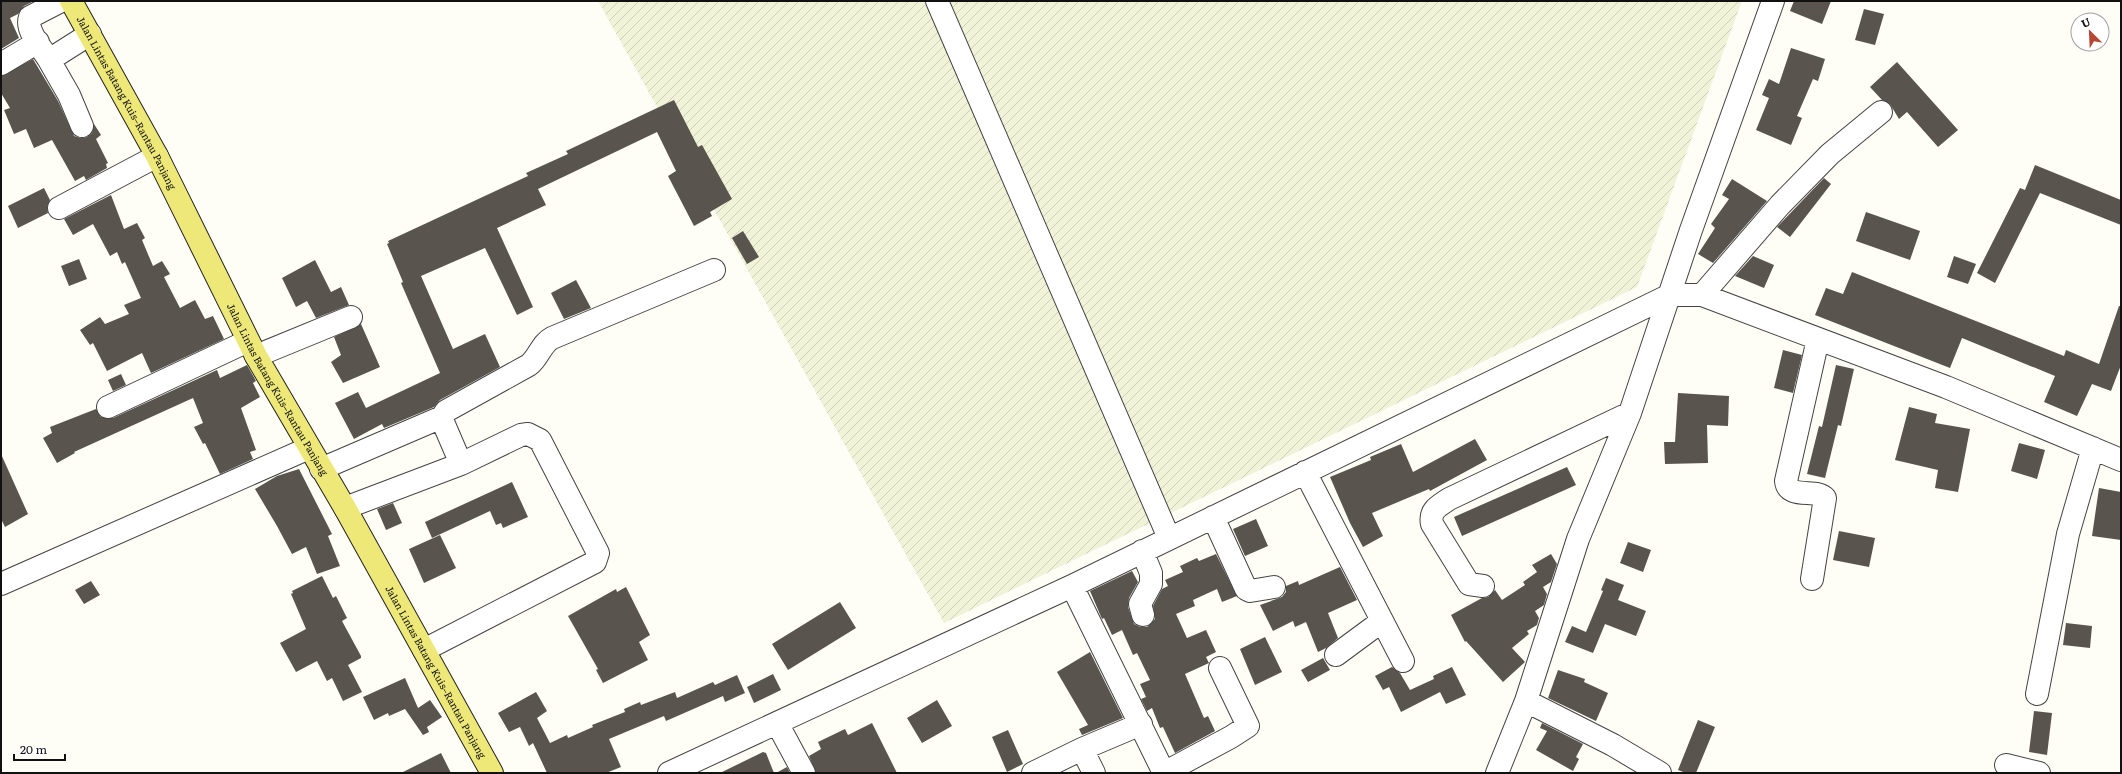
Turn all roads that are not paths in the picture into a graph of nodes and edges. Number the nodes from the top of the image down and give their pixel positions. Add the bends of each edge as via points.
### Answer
1 (62, 1) edge
2 (71, 1) edge
3 (937, 1) edge
4 (1774, 1) edge
5 (90, 34) junction
6 (38, 42) junction
7 (49, 60) junction
8 (1, 64) edge
9 (1881, 112) dead end
10 (82, 126) dead end
11 (157, 156) junction
12 (59, 208) dead end
13 (714, 270) dead end
14 (1670, 295) junction
15 (1702, 295) junction
16 (351, 317) dead end
17 (1818, 339) junction
18 (252, 348) junction
19 (108, 407) dead end
20 (1630, 413) junction
21 (442, 417) junction
22 (309, 448) junction
23 (2093, 448) junction
24 (2121, 460) edge
25 (461, 464) junction
26 (322, 469) junction
27 (1304, 472) junction
28 (344, 508) junction
29 (1213, 516) junction
30 (1169, 538) junction
31 (1142, 552) junction
32 (1812, 580) dead end
33 (1, 584) edge
34 (1072, 586) junction
35 (1483, 586) dead end
36 (1274, 587) dead end
37 (1143, 615) dead end
38 (1382, 621) junction
39 (424, 650) junction
40 (1336, 655) dead end
41 (1404, 660) dead end
42 (1220, 668) dead end
43 (2037, 694) dead end
44 (1526, 701) junction
45 (777, 723) junction
46 (1141, 724) junction
47 (1082, 749) junction
48 (2006, 765) dead end
49 (492, 773) edge
50 (670, 773) edge
51 (804, 773) edge
52 (1033, 773) edge
53 (1094, 773) edge
54 (1164, 773) edge
55 (1497, 773) edge
56 (1660, 773) edge
57 (2039, 773) edge

1 - 6 street via 30,17 30,30
2 - 5 main road, Jalan Lintas Batang Kuis–Rantau Panjang
3 - 30 street
4 - 14 street
5 - 7 street
5 - 11 main road, Jalan Lintas Batang Kuis–Rantau Panjang
6 - 7 street
6 - 8 street
7 - 10 street via 69,95
9 - 15 street via 1830,154 1780,205
11 - 12 street
11 - 18 main road, Jalan Lintas Batang Kuis–Rantau Panjang
13 - 21 street via 552,338 529,365 446,411
14 - 15 street
14 - 20 street
14 - 27 street
15 - 17 street
16 - 18 street
17 - 23 street
17 - 32 street via 1786,481 1786,485 1792,490 1825,498
18 - 19 street
18 - 22 main road, Jalan Lintas Batang Kuis–Rantau Panjang
20 - 35 street via 1449,499 1434,510 1430,517 1432,524 1468,584
20 - 44 street via 1578,539
21 - 25 street
21 - 26 street
22 - 26 main road, Jalan Lintas Batang Kuis–Rantau Panjang
22 - 33 street
23 - 24 street
23 - 43 street via 2068,534
25 - 28 street
25 - 39 street via 521,435 528,434 540,440 598,554 594,562
26 - 28 main road, Jalan Lintas Batang Kuis–Rantau Panjang
27 - 29 street
27 - 38 street
28 - 39 main road, Jalan Lintas Batang Kuis–Rantau Panjang
29 - 30 street
29 - 36 street via 1246,589 1250,591
30 - 31 street
31 - 34 street
31 - 37 street via 1151,573 1151,584 1140,604
34 - 45 street
34 - 46 street
38 - 40 street
38 - 41 street
39 - 49 main road, Jalan Lintas Batang Kuis–Rantau Panjang
42 - 54 street via 1248,726
44 - 55 street
44 - 56 street via 1613,745
45 - 50 street
45 - 51 street
46 - 47 street
46 - 54 street
47 - 52 street
47 - 53 street
48 - 57 street

